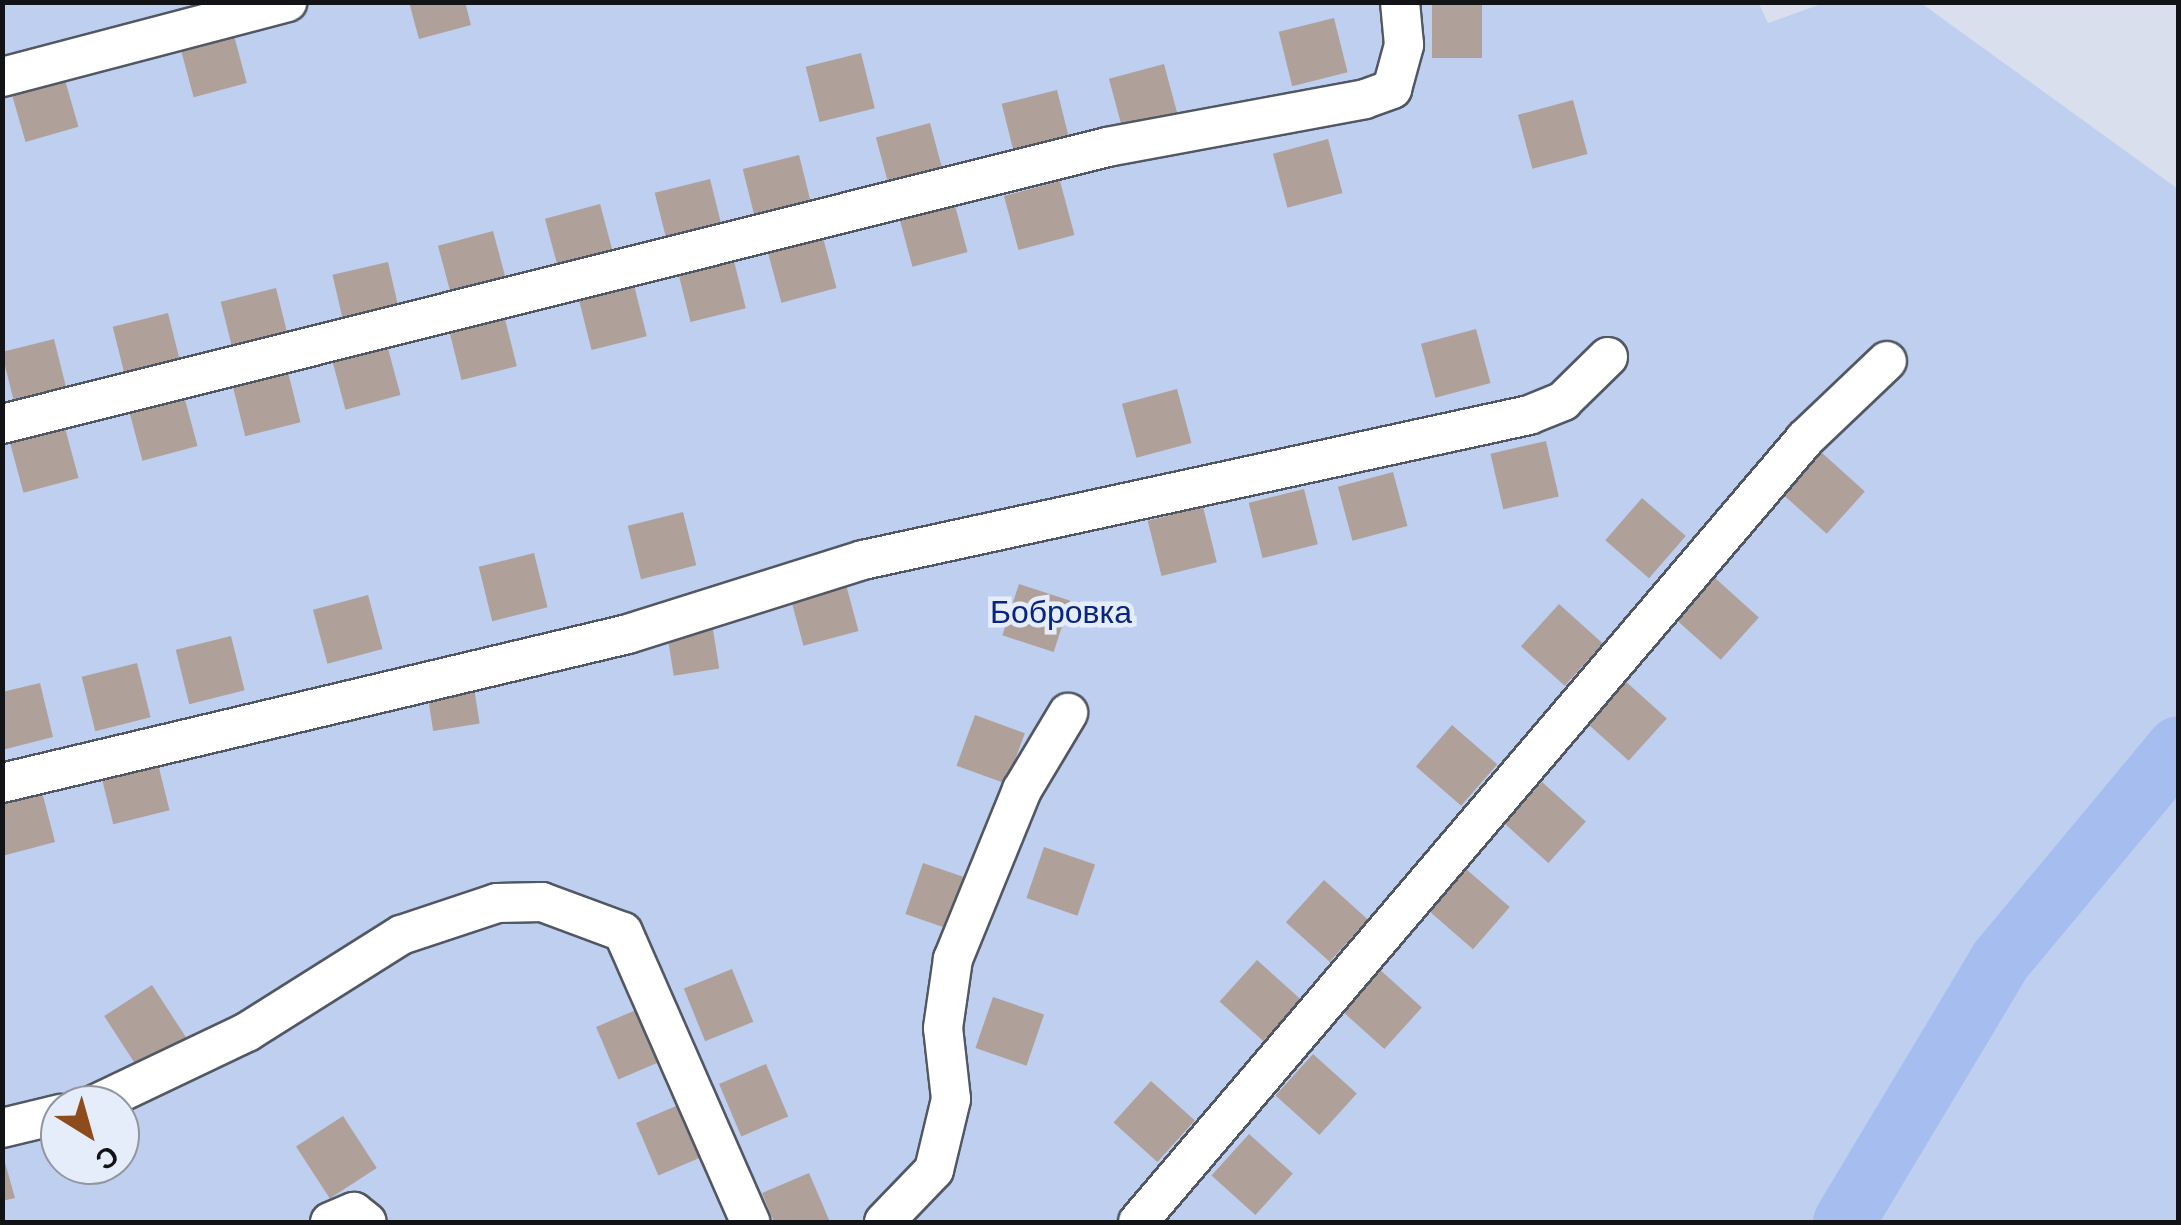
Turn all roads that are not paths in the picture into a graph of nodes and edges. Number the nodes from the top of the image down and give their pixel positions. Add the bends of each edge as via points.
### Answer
1 (286, 2) edge
2 (1400, 2) edge
3 (2, 76) edge
4 (1608, 357) dead end
5 (1887, 360) dead end
6 (2, 424) edge
7 (1068, 713) dead end
8 (2, 783) edge
9 (136, 1085) edge
10 (40, 1119) edge
11 (2, 1128) edge
12 (330, 1222) edge
13 (367, 1222) edge
14 (750, 1222) edge
15 (884, 1222) edge
16 (1138, 1222) edge

1 - 3 street
2 - 6 street via 1404,45 1392,89 1364,99 1107,147
4 - 8 street via 1563,400 1529,416 863,560 628,634
5 - 16 street via 1805,439
7 - 15 street via 1022,790 953,959 944,1028 951,1099 934,1170
9 - 14 street via 247,1032 400,934 496,904 542,902 623,932
10 - 11 street
12 - 13 street via 354,1212

